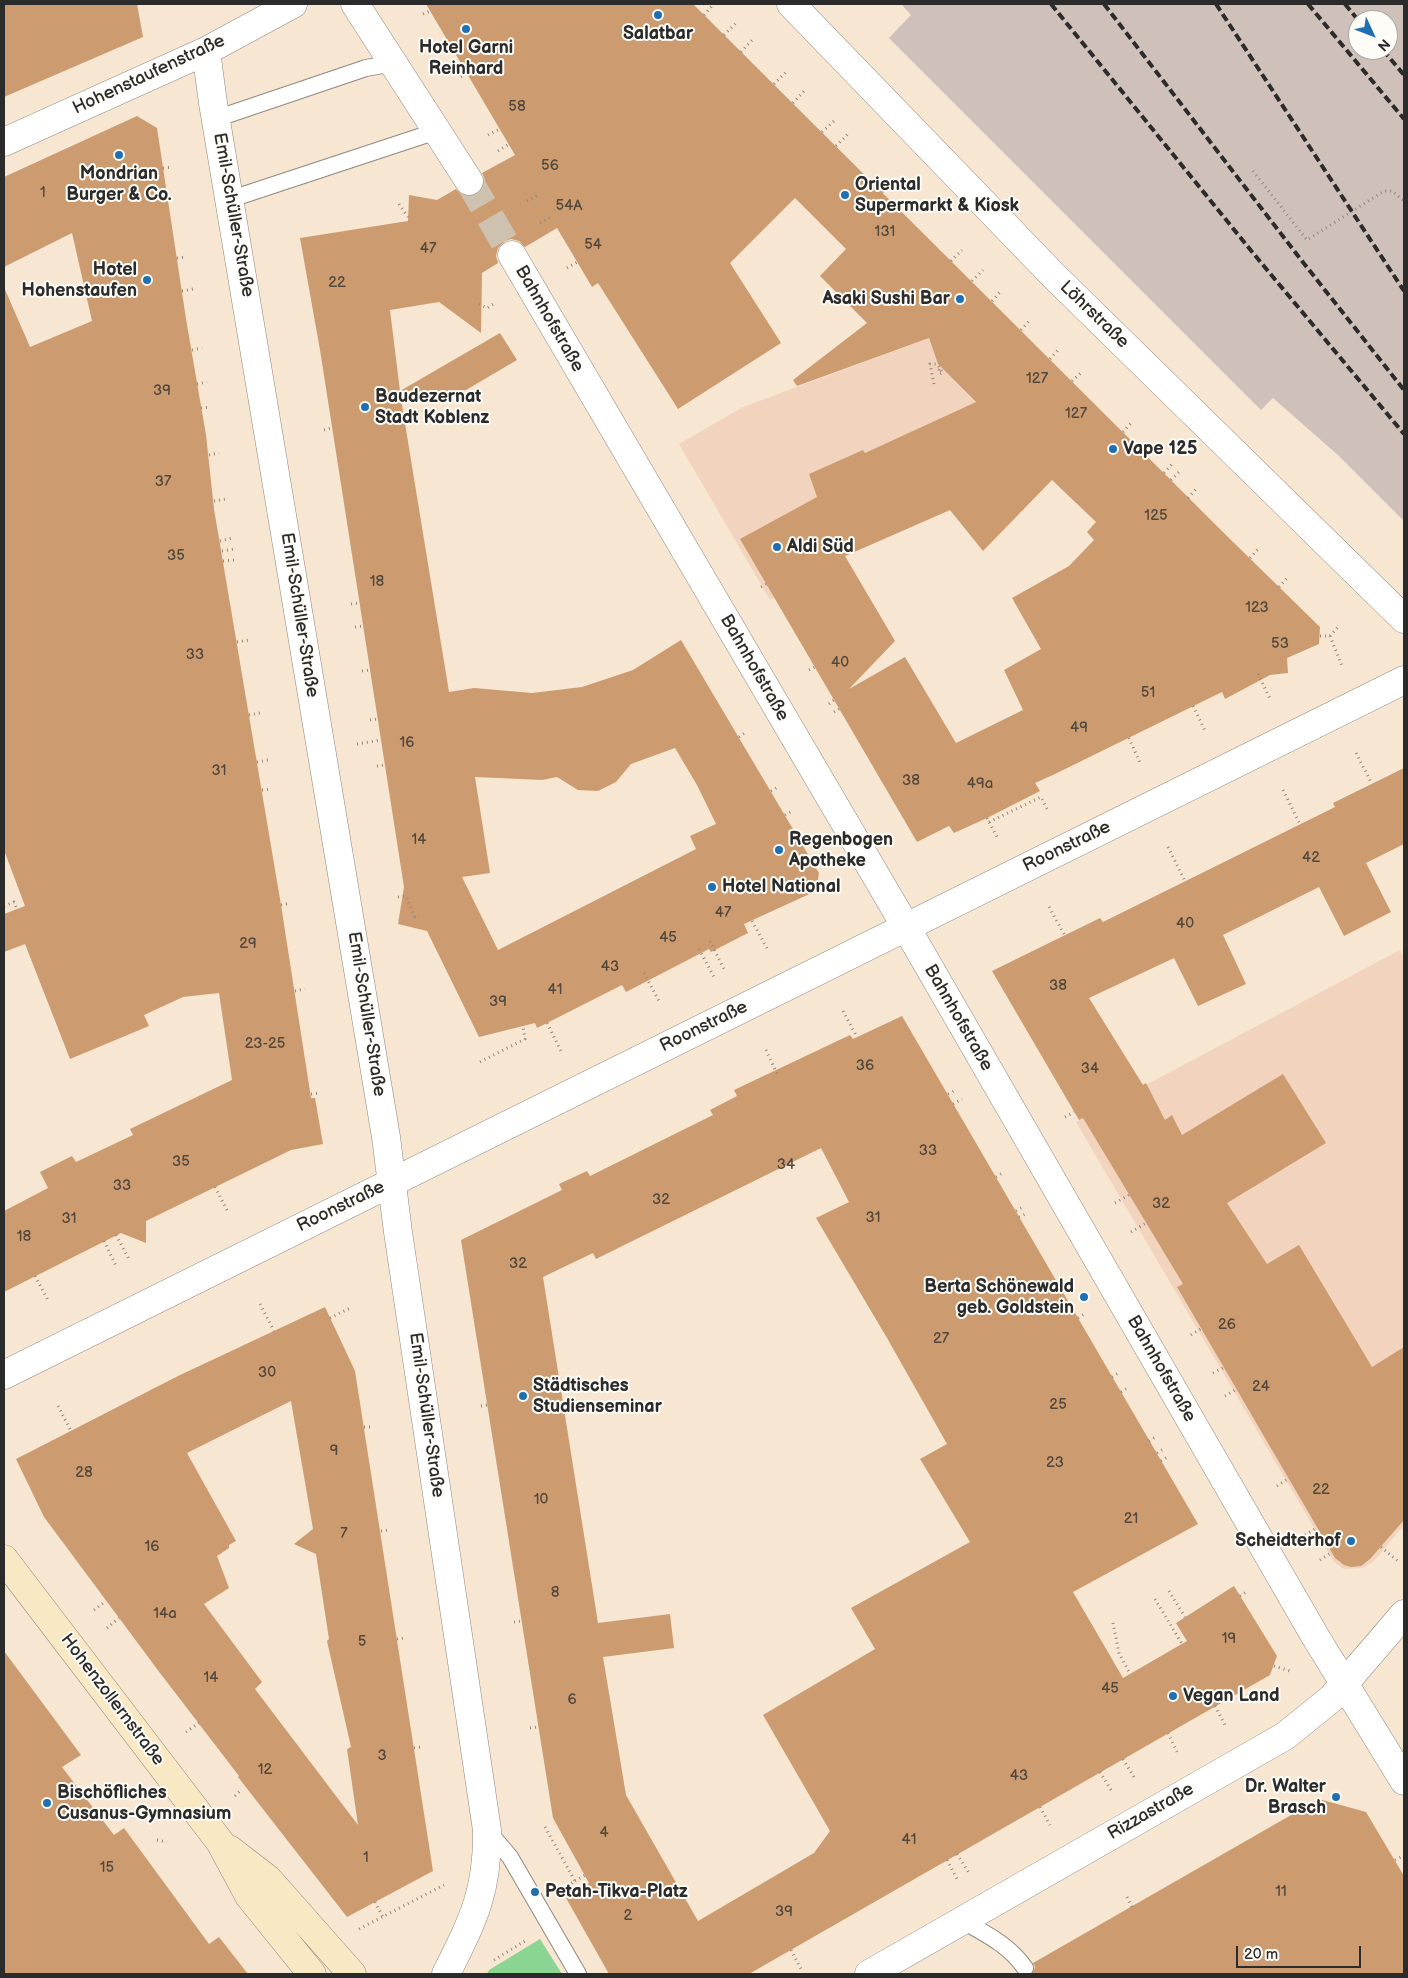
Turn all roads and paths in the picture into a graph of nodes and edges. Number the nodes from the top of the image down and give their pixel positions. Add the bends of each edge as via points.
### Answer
1 (293, 4) edge
2 (355, 4) edge
3 (714, 4) edge
4 (791, 4) edge
5 (430, 11) dead end
6 (423, 14) dead end
7 (704, 15) dead end
8 (736, 22) dead end
9 (724, 35) dead end
10 (753, 39) dead end
11 (206, 50) junction
12 (741, 52) dead end
13 (394, 62) junction
14 (786, 72) dead end
15 (468, 73) dead end
16 (461, 77) dead end
17 (774, 84) dead end
18 (804, 91) dead end
19 (793, 103) dead end
20 (834, 121) dead end
21 (217, 122) junction
22 (500, 129) dead end
23 (438, 131) junction
24 (822, 132) dead end
25 (848, 134) dead end
26 (488, 135) dead end
27 (4, 142) edge
28 (509, 144) dead end
29 (836, 146) dead end
30 (498, 151) dead end
31 (173, 167) dead end
32 (163, 168) dead end
33 (1253, 171) dead end
34 (469, 181) tunnel mouth
35 (894, 181) dead end
36 (882, 192) dead end
37 (538, 195) dead end
38 (231, 199) junction
39 (527, 201) dead end
40 (1404, 201) edge
41 (399, 204) dead end
42 (408, 217) dead end
43 (550, 217) dead end
44 (540, 223) dead end
45 (962, 250) dead end
46 (512, 255) tunnel mouth
47 (187, 256) dead end
48 (177, 258) dead end
49 (951, 261) dead end
50 (577, 262) dead end
51 (567, 268) dead end
52 (983, 270) dead end
53 (972, 281) dead end
54 (192, 289) dead end
55 (1002, 290) dead end
56 (182, 291) dead end
57 (992, 301) dead end
58 (496, 303) dead end
59 (480, 304) dead end
60 (1031, 319) dead end
61 (1021, 330) dead end
62 (202, 348) dead end
63 (1060, 348) dead end
64 (192, 350) dead end
65 (1050, 359) dead end
66 (942, 368) dead end
67 (1083, 371) dead end
68 (1072, 381) dead end
69 (207, 382) dead end
70 (197, 384) dead end
71 (934, 384) dead end
72 (211, 407) dead end
73 (201, 408) dead end
74 (424, 411) dead end
75 (403, 414) dead end
76 (1133, 421) dead end
77 (332, 428) dead end
78 (324, 430) dead end
79 (1123, 432) dead end
80 (219, 453) dead end
81 (209, 455) dead end
82 (1174, 462) dead end
83 (1181, 470) dead end
84 (1164, 473) dead end
85 (1171, 480) dead end
86 (1198, 487) dead end
87 (1188, 498) dead end
88 (226, 499) dead end
89 (214, 501) dead end
90 (232, 538) dead end
91 (220, 541) dead end
92 (1259, 548) dead end
93 (234, 549) dead end
94 (222, 551) dead end
95 (1250, 558) dead end
96 (236, 560) dead end
97 (223, 562) dead end
98 (1288, 577) dead end
99 (766, 584) dead end
100 (761, 587) dead end
101 (1279, 587) dead end
102 (360, 603) dead end
103 (351, 604) dead end
104 (1404, 620) edge
105 (363, 626) dead end
106 (1338, 627) dead end
107 (355, 628) dead end
108 (1320, 636) dead end
109 (1330, 636) junction
110 (249, 640) dead end
111 (237, 642) dead end
112 (1342, 666) dead end
113 (815, 667) dead end
114 (370, 670) dead end
115 (809, 670) dead end
116 (362, 671) dead end
117 (1258, 674) dead end
118 (1404, 680) edge
119 (834, 700) dead end
120 (1271, 701) dead end
121 (829, 704) dead end
122 (1193, 706) dead end
123 (839, 708) dead end
124 (834, 712) dead end
125 (260, 713) dead end
126 (249, 715) dead end
127 (378, 719) dead end
128 (370, 720) dead end
129 (746, 732) dead end
130 (1206, 733) dead end
131 (739, 737) dead end
132 (1129, 738) dead end
133 (1356, 753) dead end
134 (268, 760) dead end
135 (257, 762) dead end
136 (385, 764) dead end
137 (1142, 765) dead end
138 (377, 766) dead end
139 (1372, 784) dead end
140 (778, 787) dead end
141 (272, 789) dead end
142 (262, 790) dead end
143 (1284, 790) dead end
144 (771, 791) dead end
145 (792, 811) dead end
146 (1048, 811) dead end
147 (785, 815) dead end
148 (987, 818) dead end
149 (989, 822) junction
150 (1300, 824) dead end
151 (997, 837) dead end
152 (1168, 847) dead end
153 (1185, 881) dead end
154 (818, 882) dead end
155 (836, 886) dead end
156 (398, 897) dead end
157 (290, 903) dead end
158 (281, 905) dead end
159 (4, 906) edge
160 (1049, 907) dead end
161 (17, 909) dead end
162 (419, 915) dead end
163 (752, 921) dead end
164 (906, 927) junction
165 (1065, 936) dead end
166 (710, 941) dead end
167 (699, 949) dead end
168 (768, 950) dead end
169 (725, 971) dead end
170 (644, 973) dead end
171 (714, 977) dead end
172 (305, 989) dead end
173 (295, 991) dead end
174 (660, 1003) dead end
175 (843, 1011) dead end
176 (546, 1023) dead end
177 (523, 1026) dead end
178 (857, 1037) dead end
179 (766, 1050) dead end
180 (562, 1052) dead end
181 (480, 1062) dead end
182 (778, 1076) dead end
183 (956, 1090) dead end
184 (321, 1092) dead end
185 (310, 1094) dead end
186 (948, 1094) dead end
187 (962, 1099) dead end
188 (954, 1104) dead end
189 (1074, 1112) dead end
190 (1065, 1117) dead end
191 (1004, 1172) dead end
192 (996, 1177) dead end
193 (391, 1182) junction
194 (215, 1187) dead end
195 (1129, 1194) dead end
196 (1115, 1203) dead end
197 (1024, 1206) dead end
198 (1016, 1211) dead end
199 (228, 1212) dead end
200 (1028, 1212) dead end
201 (1019, 1218) dead end
202 (1146, 1223) dead end
203 (1131, 1232) dead end
204 (116, 1235) dead end
205 (104, 1241) dead end
206 (130, 1261) dead end
207 (117, 1268) dead end
208 (35, 1276) dead end
209 (49, 1302) dead end
210 (260, 1304) dead end
211 (352, 1307) dead end
212 (1086, 1313) dead end
213 (330, 1318) dead end
214 (1078, 1318) dead end
215 (1202, 1328) dead end
216 (274, 1332) dead end
217 (1191, 1335) dead end
218 (1224, 1367) dead end
219 (1120, 1372) dead end
220 (1213, 1374) dead end
221 (4, 1375) edge
222 (1112, 1377) dead end
223 (1129, 1387) dead end
224 (1237, 1389) dead end
225 (1121, 1392) dead end
226 (1225, 1396) dead end
227 (486, 1405) dead end
228 (58, 1406) dead end
229 (481, 1406) dead end
230 (364, 1427) dead end
231 (372, 1427) dead end
232 (71, 1431) dead end
233 (1158, 1436) dead end
234 (1149, 1440) dead end
235 (1165, 1448) dead end
236 (1157, 1453) dead end
237 (1170, 1456) dead end
238 (1161, 1461) dead end
239 (1290, 1478) dead end
240 (1277, 1486) dead end
241 (1318, 1527) dead end
242 (388, 1530) dead end
243 (380, 1531) dead end
244 (1305, 1535) dead end
245 (1381, 1547) dead end
246 (1332, 1552) dead end
247 (4, 1558) edge
248 (1320, 1560) dead end
249 (1399, 1562) dead end
250 (1169, 1591) dead end
251 (1248, 1591) dead end
252 (1240, 1596) dead end
253 (1155, 1599) dead end
254 (106, 1601) dead end
255 (94, 1610) dead end
256 (1404, 1614) edge
257 (120, 1618) dead end
258 (1184, 1618) dead end
259 (522, 1621) dead end
260 (514, 1622) dead end
261 (1113, 1623) dead end
262 (107, 1628) dead end
263 (405, 1638) dead end
264 (398, 1639) dead end
265 (1182, 1644) dead end
266 (1274, 1666) dead end
267 (1290, 1671) dead end
268 (1130, 1674) dead end
269 (1345, 1683) junction
270 (1216, 1706) dead end
271 (199, 1723) dead end
272 (1225, 1724) dead end
273 (538, 1727) dead end
274 (530, 1728) dead end
275 (186, 1732) dead end
276 (1168, 1733) dead end
277 (422, 1747) dead end
278 (414, 1748) dead end
279 (1177, 1752) dead end
280 (1123, 1759) dead end
281 (1100, 1772) dead end
282 (1134, 1777) dead end
283 (1404, 1781) edge
284 (1111, 1790) dead end
285 (240, 1791) dead end
286 (235, 1796) dead end
287 (1040, 1807) dead end
288 (1050, 1825) dead end
289 (545, 1827) dead end
290 (487, 1830) junction
291 (157, 1840) dead end
292 (167, 1842) dead end
293 (220, 1842) junction
294 (957, 1854) dead end
295 (1402, 1856) dead end
296 (947, 1860) dead end
297 (1395, 1860) dead end
298 (969, 1873) dead end
299 (585, 1875) dead end
300 (957, 1879) dead end
301 (575, 1881) junction
302 (444, 1885) dead end
303 (1127, 1897) dead end
304 (375, 1902) dead end
305 (537, 1905) junction
306 (1132, 1907) dead end
307 (383, 1917) junction
308 (962, 1921) junction
309 (549, 1926) junction
310 (358, 1930) dead end
311 (790, 1950) dead end
312 (491, 1962) dead end
313 (1024, 1968) dead end
314 (802, 1971) dead end
315 (312, 1974) edge
316 (352, 1974) edge
317 (446, 1974) edge
318 (578, 1974) edge
319 (869, 1974) edge

1 - 11 street, Hohenstaufenstraße
2 - 13 street
3 - 7 path
4 - 104 street, Löhrstraße via 1052,275
5 - 6 path
8 - 9 path
10 - 12 path
11 - 21 street, Emil-Schüller-Straße
11 - 27 street, Hohenstaufenstraße
13 - 21 lane via 338,77 227,115
13 - 23 street
14 - 17 path
15 - 16 path
18 - 19 path
20 - 24 path
21 - 38 street, Emil-Schüller-Straße
22 - 26 path
23 - 34 street
23 - 38 lane
25 - 29 path
28 - 30 path
31 - 32 path
33 - 40 path via 1307,240 1384,191 1392,192
35 - 36 path
37 - 39 path
38 - 193 street, Emil-Schüller-Straße
41 - 42 path
43 - 44 path
45 - 49 path
46 - 164 street, Bahnhofstraße
47 - 48 path
50 - 51 path
52 - 53 path
54 - 56 path
55 - 57 path
58 - 59 path via 487,308
60 - 61 path
62 - 64 path
63 - 65 path
66 - 71 path, bridge via 939,370 941,374 943,370 942,370 940,367 937,364 930,364
67 - 68 path
69 - 70 path
72 - 73 path
74 - 75 path
76 - 79 path
77 - 78 path
80 - 81 path
82 - 84 path
83 - 85 path
86 - 87 path
88 - 89 path
90 - 91 path
92 - 95 path
93 - 94 path
96 - 97 path
98 - 101 path
99 - 100 path
102 - 103 path
105 - 107 path
106 - 109 path
108 - 109 path
109 - 112 path
110 - 111 path
113 - 115 path
114 - 116 path
117 - 120 path
118 - 164 street, Roonstraße
119 - 121 path
122 - 130 path
123 - 124 path
125 - 126 path
127 - 128 path
129 - 131 path
132 - 137 path
133 - 139 path
134 - 135 path
136 - 138 path
140 - 144 path
141 - 142 path
143 - 150 path
145 - 147 path
146 - 149 path via 1041,797
148 - 149 path
149 - 151 path
152 - 153 path
154 - 155 path
156 - 162 path via 406,896 416,917
157 - 158 path
159 - 161 path via 14,902
160 - 165 path
163 - 168 path
164 - 193 street, Roonstraße
164 - 269 street, Bahnhofstraße via 1307,1623
166 - 169 path
167 - 171 path
170 - 174 path
172 - 173 path
175 - 178 path
176 - 180 path
177 - 181 path via 525,1039
179 - 182 path
183 - 186 path
184 - 185 path
187 - 188 path
189 - 190 path
191 - 192 path
193 - 221 street, Roonstraße
193 - 290 street, Emil-Schüller-Straße
194 - 199 path
195 - 196 path
197 - 198 path
200 - 201 path
202 - 203 path
204 - 206 path
205 - 207 path
208 - 209 path
210 - 216 path
211 - 213 path
212 - 214 path
215 - 217 path
218 - 220 path
219 - 222 path
223 - 225 path
224 - 226 path
227 - 229 path
228 - 232 path
230 - 231 path
233 - 234 path
235 - 236 path
237 - 238 path
239 - 240 path
241 - 244 path
242 - 243 path
245 - 249 path
246 - 248 path
247 - 293 street, Hohenzollernstraße
250 - 258 path
251 - 252 path
253 - 265 path
254 - 255 path
256 - 269 street, Rizzastraße
257 - 262 path
259 - 260 path
261 - 268 path via 1119,1653
263 - 264 path
266 - 267 path
269 - 283 street, Bahnhofstraße
269 - 308 street, Rizzastraße via 1285,1736
270 - 272 path
271 - 275 path
273 - 274 path
276 - 279 path
277 - 278 path
280 - 282 path
281 - 284 path
285 - 286 path
287 - 288 path
289 - 301 path
290 - 305 lane via 510,1857
290 - 317 street, Emil-Schüller-Straße via 486,1868 479,1904
291 - 292 path
293 - 315 street, Hohenzollernstraße via 249,1896
293 - 316 street, Hohenzollernstraße via 268,1879
294 - 298 path
295 - 297 path
296 - 300 path
299 - 301 path
301 - 305 path
302 - 307 path
303 - 306 path
304 - 307 path
305 - 309 lane
307 - 310 path
308 - 313 lane via 1001,1943
308 - 319 street, Rizzastraße
309 - 312 path
309 - 318 lane
311 - 314 path

